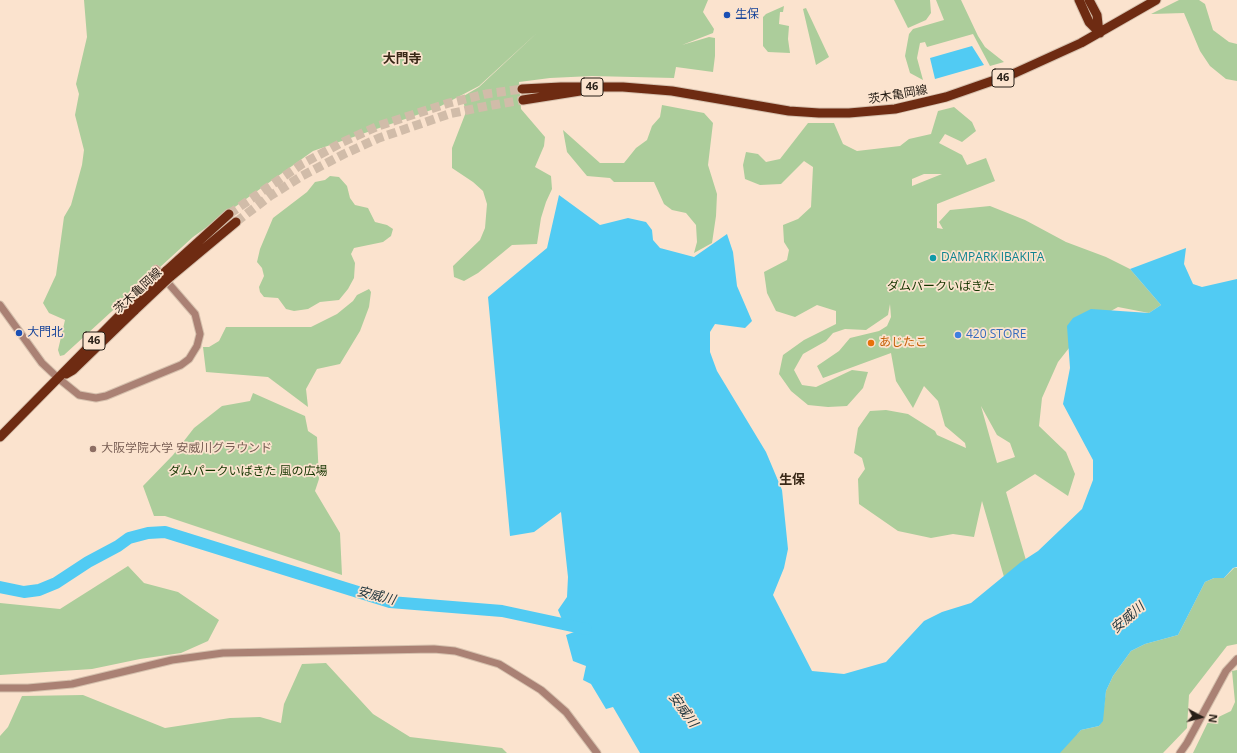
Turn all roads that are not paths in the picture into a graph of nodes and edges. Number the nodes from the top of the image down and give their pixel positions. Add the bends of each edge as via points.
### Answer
1 (1079, 0) edge
2 (1089, 0) edge
3 (1156, 0) edge
4 (1100, 33) junction
5 (522, 89) tunnel mouth
6 (561, 91) junction
7 (522, 100) tunnel mouth
8 (229, 214) tunnel mouth
9 (236, 222) tunnel mouth
10 (156, 269) dead end
11 (168, 274) junction
12 (0, 305) edge
13 (58, 378) junction
14 (0, 437) edge
15 (1237, 659) edge
16 (0, 688) edge
17 (597, 753) edge
18 (1180, 753) edge

1 - 4 main road via 1089,22
2 - 4 main road via 1097,15
3 - 4 main road, 茨木亀岡線 / 46
4 - 6 main road, 茨木亀岡線 / 46 via 1055,56 986,84 928,102 882,111 804,112 623,87
5 - 6 main road, 茨木亀岡線 / 46
6 - 7 main road, 茨木亀岡線 / 46
8 - 11 main road, 茨木亀岡線 / 46
9 - 11 main road, 茨木亀岡線 / 46
10 - 13 street via 191,308 198,320 199,339 188,359 171,370 106,396 87,397
11 - 13 main road, 茨木亀岡線 / 46, bridge
12 - 13 street via 42,363
13 - 14 main road, 茨木亀岡線 / 46
15 - 18 street via 1226,671
16 - 17 street via 82,683 172,660 223,653 434,649 470,654 499,664 542,690 566,712

